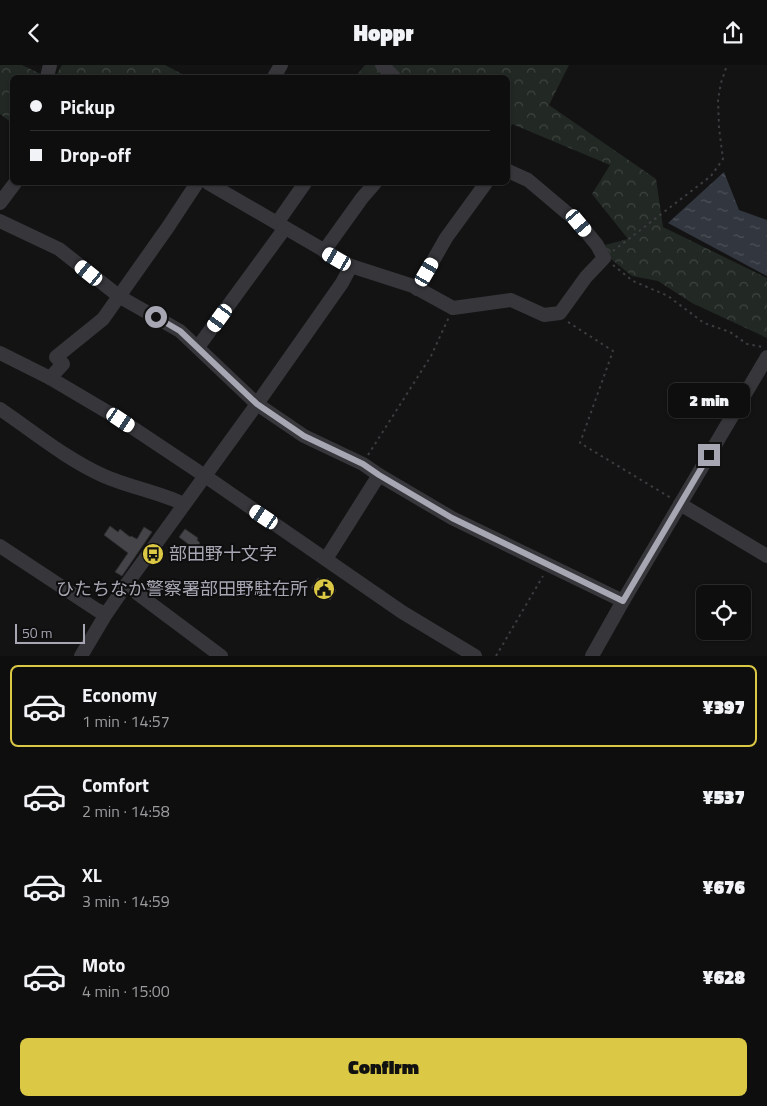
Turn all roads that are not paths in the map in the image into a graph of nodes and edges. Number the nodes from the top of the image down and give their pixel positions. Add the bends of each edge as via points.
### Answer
1 (382, 65) edge
2 (392, 75) edge
3 (510, 172) edge
4 (14, 185) edge
5 (196, 185) edge
6 (211, 185) edge
7 (304, 185) edge
8 (373, 185) edge
9 (485, 185) edge
10 (0, 203) edge
11 (0, 221) edge
12 (281, 226) junction
13 (324, 251) junction
14 (351, 266) junction
15 (417, 289) junction
16 (120, 297) junction
17 (198, 347) junction
18 (1, 356) edge
19 (767, 357) edge
20 (50, 377) junction
21 (257, 404) junction
22 (0, 409) edge
23 (379, 475) junction
24 (205, 476) junction
25 (184, 504) junction
26 (680, 504) junction
27 (2, 551) edge
28 (767, 556) edge
29 (326, 559) junction
30 (126, 585) junction
31 (623, 601) junction
32 (106, 614) junction
33 (81, 656) edge
34 (221, 656) edge
35 (475, 656) edge
36 (592, 656) edge

1 - 2 street
3 - 15 street via 528,180 579,223 598,245 604,258 560,313 544,315 511,300 453,308
4 - 10 street
5 - 16 street
6 - 12 street
7 - 12 street
8 - 13 street
9 - 15 street via 446,238
11 - 16 street via 59,249
12 - 13 street
12 - 17 street
13 - 14 street
14 - 15 street
14 - 21 street
16 - 17 street via 180,331
16 - 20 street via 103,319 56,357 63,364
17 - 21 street
18 - 20 street
19 - 26 street
20 - 24 street
21 - 23 street via 304,436
21 - 24 street
22 - 25 street via 93,471
23 - 29 street
23 - 31 street via 452,518
24 - 25 street
24 - 29 street
25 - 30 street
26 - 28 street
26 - 31 street
27 - 32 street
29 - 35 street
30 - 32 street
30 - 34 street
31 - 36 street
32 - 33 street

